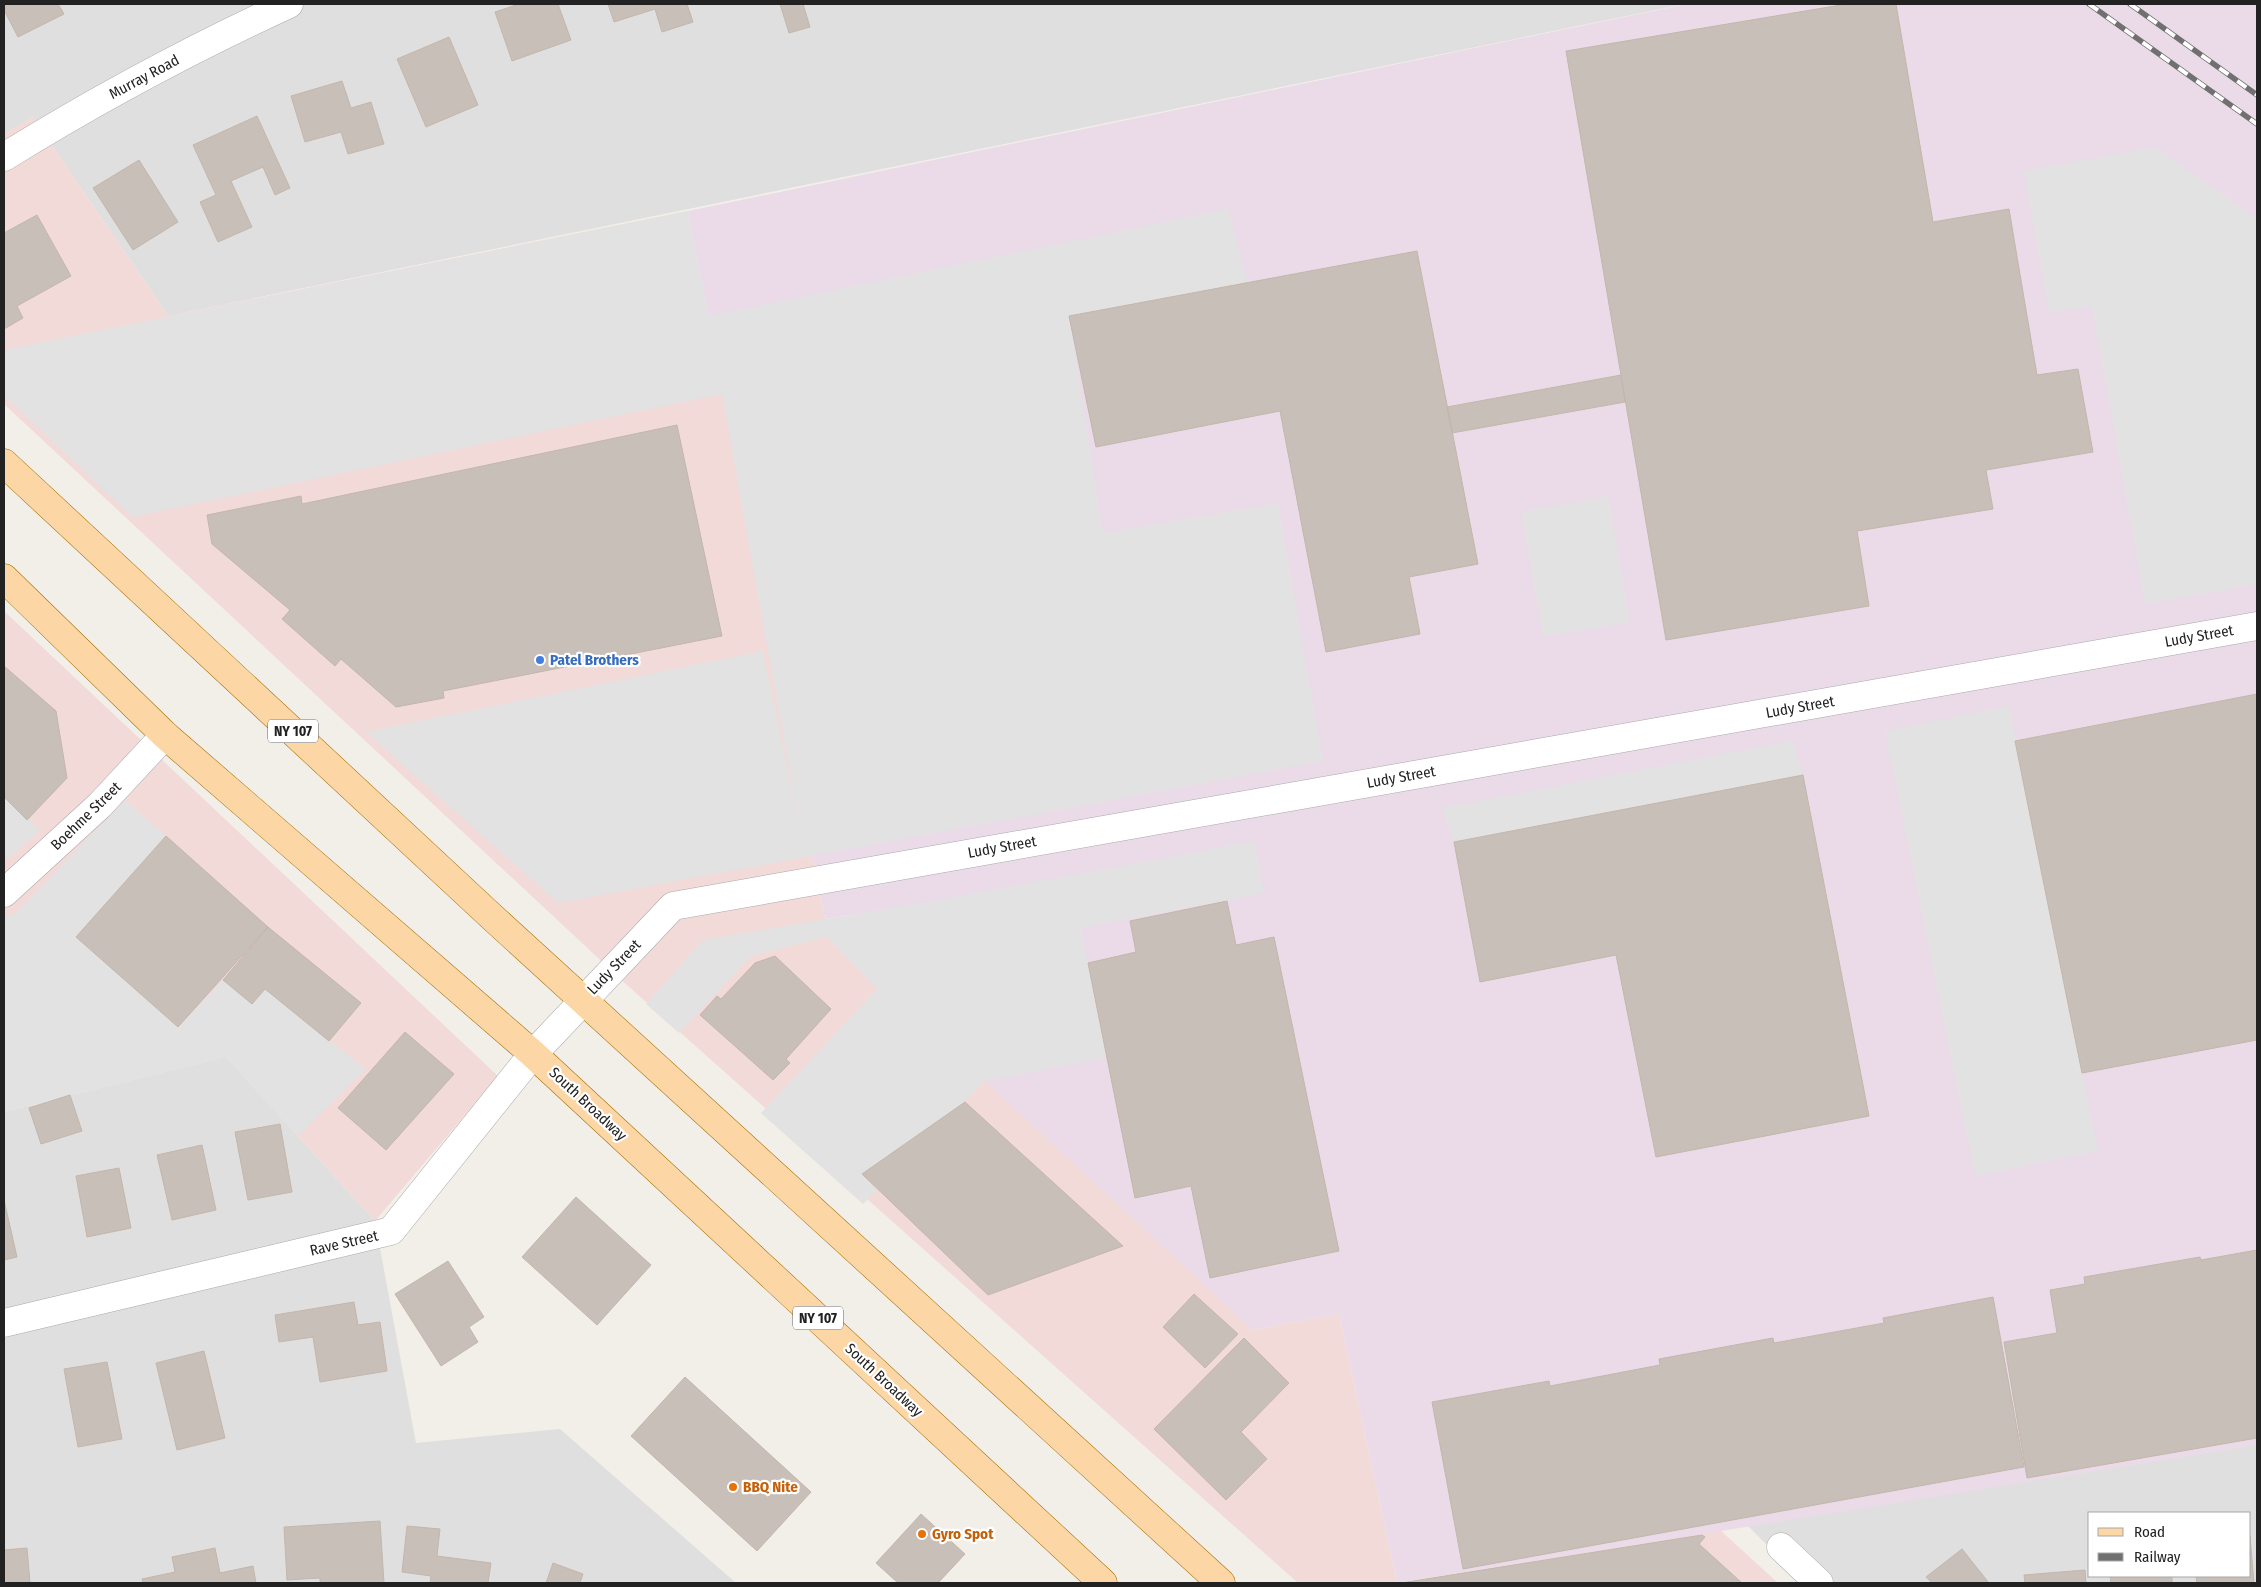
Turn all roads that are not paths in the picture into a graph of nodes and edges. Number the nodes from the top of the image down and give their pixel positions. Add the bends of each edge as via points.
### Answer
1 (289, 4) edge
2 (4, 157) edge
3 (4, 463) edge
4 (4, 578) edge
5 (2257, 626) edge
6 (164, 735) junction
7 (4, 893) edge
8 (583, 999) junction
9 (533, 1054) junction
10 (4, 1323) edge
11 (1780, 1547) dead end
12 (1104, 1583) edge
13 (1222, 1583) edge
14 (1819, 1583) edge

1 - 2 street, Murray Road via 222,34 56,124
3 - 8 main road, NY 107
4 - 6 main road, NY 107
5 - 8 street, Ludy Street via 673,906
6 - 7 street, Boehme Street via 100,805
6 - 9 main road, NY 107
8 - 9 street, Rave Street
8 - 13 main road, NY 107
9 - 10 street, Rave Street via 392,1231
9 - 12 main road, South Broadway / NY 107
11 - 14 street

